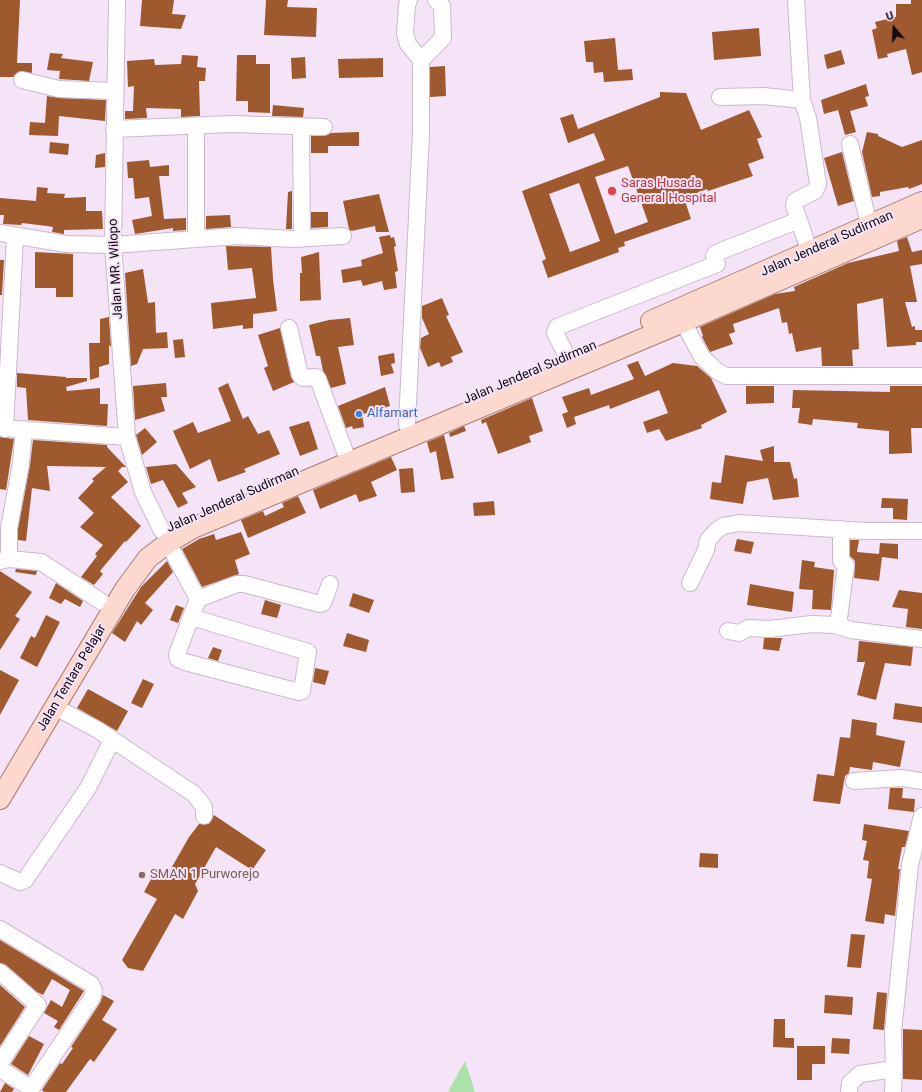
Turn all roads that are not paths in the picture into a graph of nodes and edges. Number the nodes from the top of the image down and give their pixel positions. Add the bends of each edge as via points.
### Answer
1 (117, 0) edge
2 (409, 0) edge
3 (436, 0) edge
4 (796, 0) edge
5 (421, 60) junction
6 (22, 80) dead end
7 (115, 91) junction
8 (720, 97) dead end
9 (802, 100) junction
10 (196, 126) junction
11 (301, 126) junction
12 (324, 127) dead end
13 (114, 129) junction
14 (850, 144) dead end
15 (922, 202) edge
16 (922, 218) edge
17 (799, 220) junction
18 (869, 225) junction
19 (7, 235) edge
20 (343, 236) dead end
21 (196, 239) junction
22 (302, 239) junction
23 (113, 245) junction
24 (812, 258) junction
25 (717, 264) junction
26 (729, 294) junction
27 (682, 322) junction
28 (289, 328) dead end
29 (570, 362) junction
30 (922, 376) edge
31 (2, 429) edge
32 (24, 429) junction
33 (409, 430) junction
34 (127, 437) junction
35 (345, 452) junction
36 (841, 529) junction
37 (922, 531) edge
38 (165, 537) junction
39 (144, 553) junction
40 (5, 560) edge
41 (690, 583) dead end
42 (330, 584) dead end
43 (198, 599) junction
44 (102, 602) junction
45 (191, 618) junction
46 (838, 626) junction
47 (728, 631) dead end
48 (922, 639) edge
49 (55, 707) junction
50 (112, 740) junction
51 (0, 775) edge
52 (854, 780) dead end
53 (922, 781) edge
54 (0, 799) edge
55 (204, 816) dead end
56 (922, 816) edge
57 (0, 873) edge
58 (0, 929) edge
59 (0, 972) edge
60 (0, 1064) edge
61 (0, 1069) edge
62 (894, 1069) junction
63 (30, 1090) edge
64 (849, 1092) edge
65 (893, 1092) edge

1 - 7 street, Jalan MR. Wilopo
2 - 5 street via 405,33 408,44
3 - 5 street via 442,6 443,38
4 - 9 street
5 - 33 street via 421,133
6 - 7 street via 59,89
7 - 13 street, Jalan MR. Wilopo
8 - 9 street via 764,96
9 - 17 street via 808,118 818,184 814,192 795,201 794,206
10 - 11 street
10 - 13 street
10 - 21 street
11 - 12 street
11 - 22 street
13 - 23 street, Jalan MR. Wilopo
14 - 18 street
15 - 18 main road, Jalan Jenderal Sudirman
16 - 24 main road, Jalan Jenderal Sudirman
17 - 24 street
17 - 25 street via 716,253 714,256
18 - 24 main road, Jalan Jenderal Sudirman
19 - 23 street via 66,244
19 - 31 street
20 - 22 street
21 - 22 street via 238,236
21 - 23 street
23 - 34 street, Jalan MR. Wilopo
24 - 26 main road, Jalan Jenderal Sudirman
25 - 26 street
25 - 29 street via 557,328 555,334
26 - 27 main road, Jalan Jenderal Sudirman
26 - 29 main road, Jalan Jenderal Sudirman
27 - 29 main road, Jalan Jenderal Sudirman
27 - 30 street via 702,357 726,376
28 - 35 street via 300,375 303,378 318,379
29 - 33 main road, Jalan Jenderal Sudirman
31 - 32 street
32 - 34 street
32 - 40 street
33 - 35 main road, Jalan Jenderal Sudirman
33 - 38 main road, Jalan Jenderal Sudirman via 193,528
34 - 38 street, Jalan MR. Wilopo via 143,492
35 - 38 main road, Jalan Jenderal Sudirman via 187,518
36 - 37 street
36 - 41 street via 739,523 723,526 708,540 706,550
36 - 46 street via 841,561 846,565
38 - 39 main road, Jalan Jenderal Sudirman
38 - 43 street, Jalan MR. Wilopo
39 - 44 main road, Jalan Tentara Pelajar via 132,558
39 - 49 main road, Jalan Tentara Pelajar
40 - 44 street via 41,562
42 - 43 street via 323,603 320,604 244,584 237,584
43 - 45 street
44 - 51 main road, Jalan Tentara Pelajar
45 - 45 street via 308,652 302,691 180,660 177,654
46 - 47 street via 812,624
46 - 48 street
49 - 50 street
49 - 54 main road, Jalan Tentara Pelajar
50 - 55 street via 194,794 204,807
50 - 57 street via 88,788 25,880 20,882
52 - 53 street via 902,778
56 - 62 street via 910,865 893,1032
58 - 63 street via 93,988 92,998
59 - 60 street via 38,1005
61 - 63 street
62 - 64 street via 860,1074 850,1083
62 - 65 street

